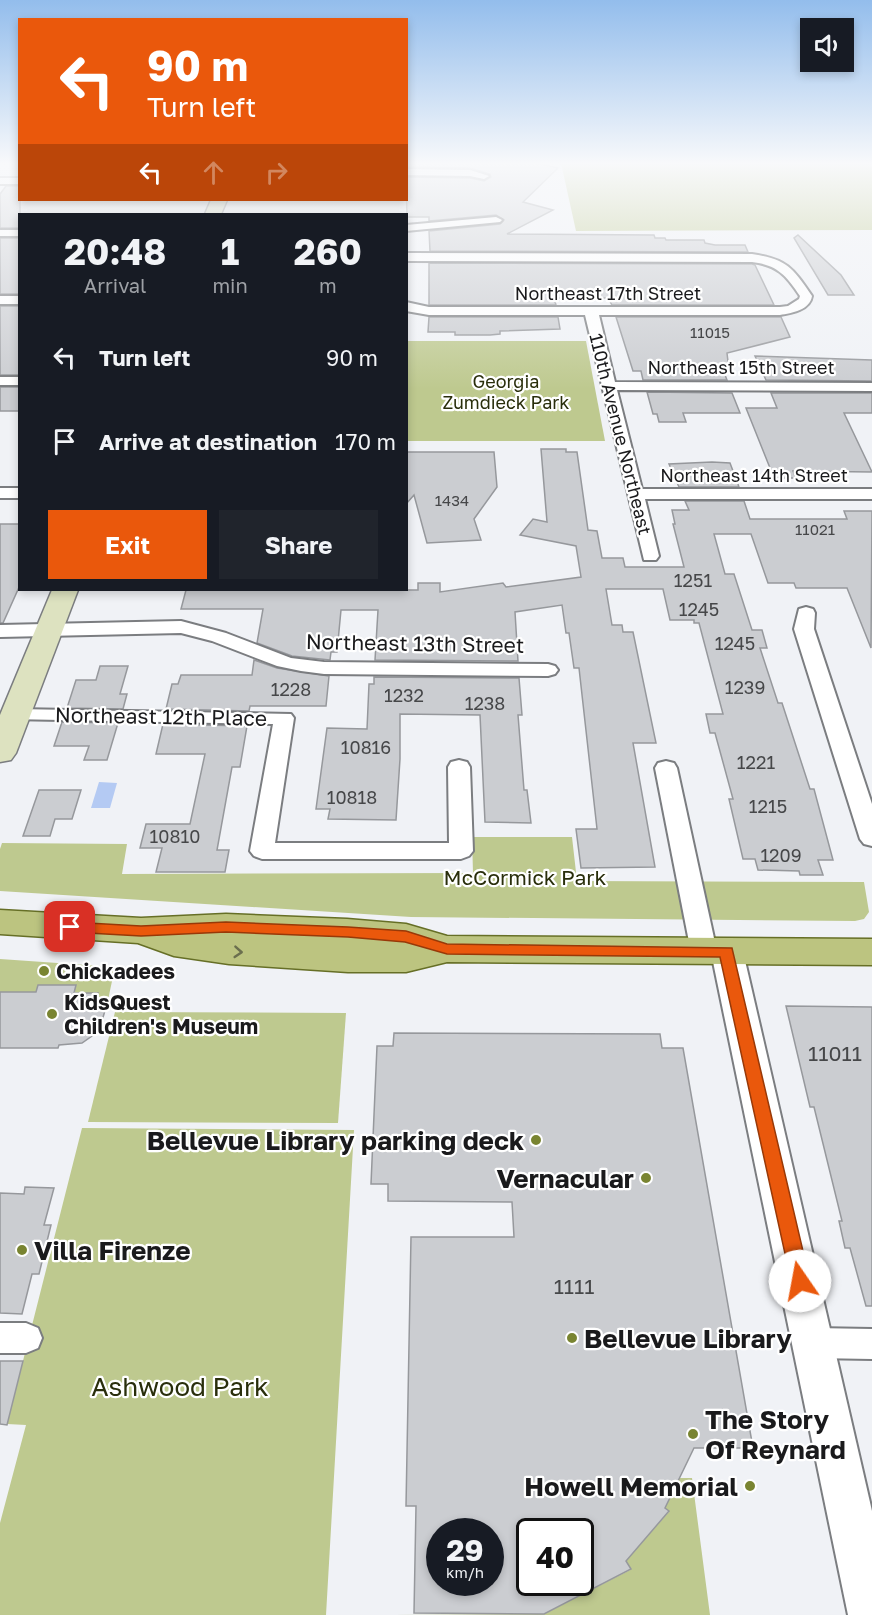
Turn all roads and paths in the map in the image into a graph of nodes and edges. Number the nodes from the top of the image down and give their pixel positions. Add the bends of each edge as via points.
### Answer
1 (408, 257) edge
2 (0, 300) edge
3 (18, 300) edge
4 (411, 308) edge
5 (591, 311) junction
6 (0, 381) edge
7 (18, 381) edge
8 (609, 386) junction
9 (872, 387) edge
10 (0, 493) edge
11 (18, 493) edge
12 (635, 494) junction
13 (872, 494) edge
14 (650, 556) dead end
15 (65, 591) edge
16 (806, 613) dead end
17 (0, 631) edge
18 (48, 632) junction
19 (548, 670) dead end
20 (16, 715) junction
21 (0, 753) edge
22 (459, 767) dead end
23 (666, 768) dead end
24 (872, 839) edge
25 (0, 922) edge
26 (715, 952) junction
27 (872, 952) edge
28 (814, 1342) junction
29 (872, 1344) edge
30 (872, 1615) edge

1 - 5 street, Northeast 17th Street via 752,258 787,267 806,296 799,306 780,311
2 - 3 street
4 - 5 street, Northeast 17th Street
5 - 8 street, 110th Avenue Northeast
6 - 7 street
8 - 9 street, Northeast 15th Street
8 - 12 street, 110th Avenue Northeast
10 - 11 street
12 - 13 street, Northeast 14th Street
12 - 14 street, 110th Avenue Northeast
15 - 18 main road
16 - 24 street via 804,629
17 - 18 street, Northeast 13th Street
18 - 19 street, Northeast 13th Street via 181,627 224,637 279,661 324,668
18 - 20 main road
20 - 21 main road
20 - 22 street, Northeast 12th Place via 284,718 262,851 461,851
23 - 26 street
25 - 26 main road via 141,931 174,944 348,959 406,959 447,949
26 - 27 main road
26 - 28 street
28 - 29 street
28 - 30 street

